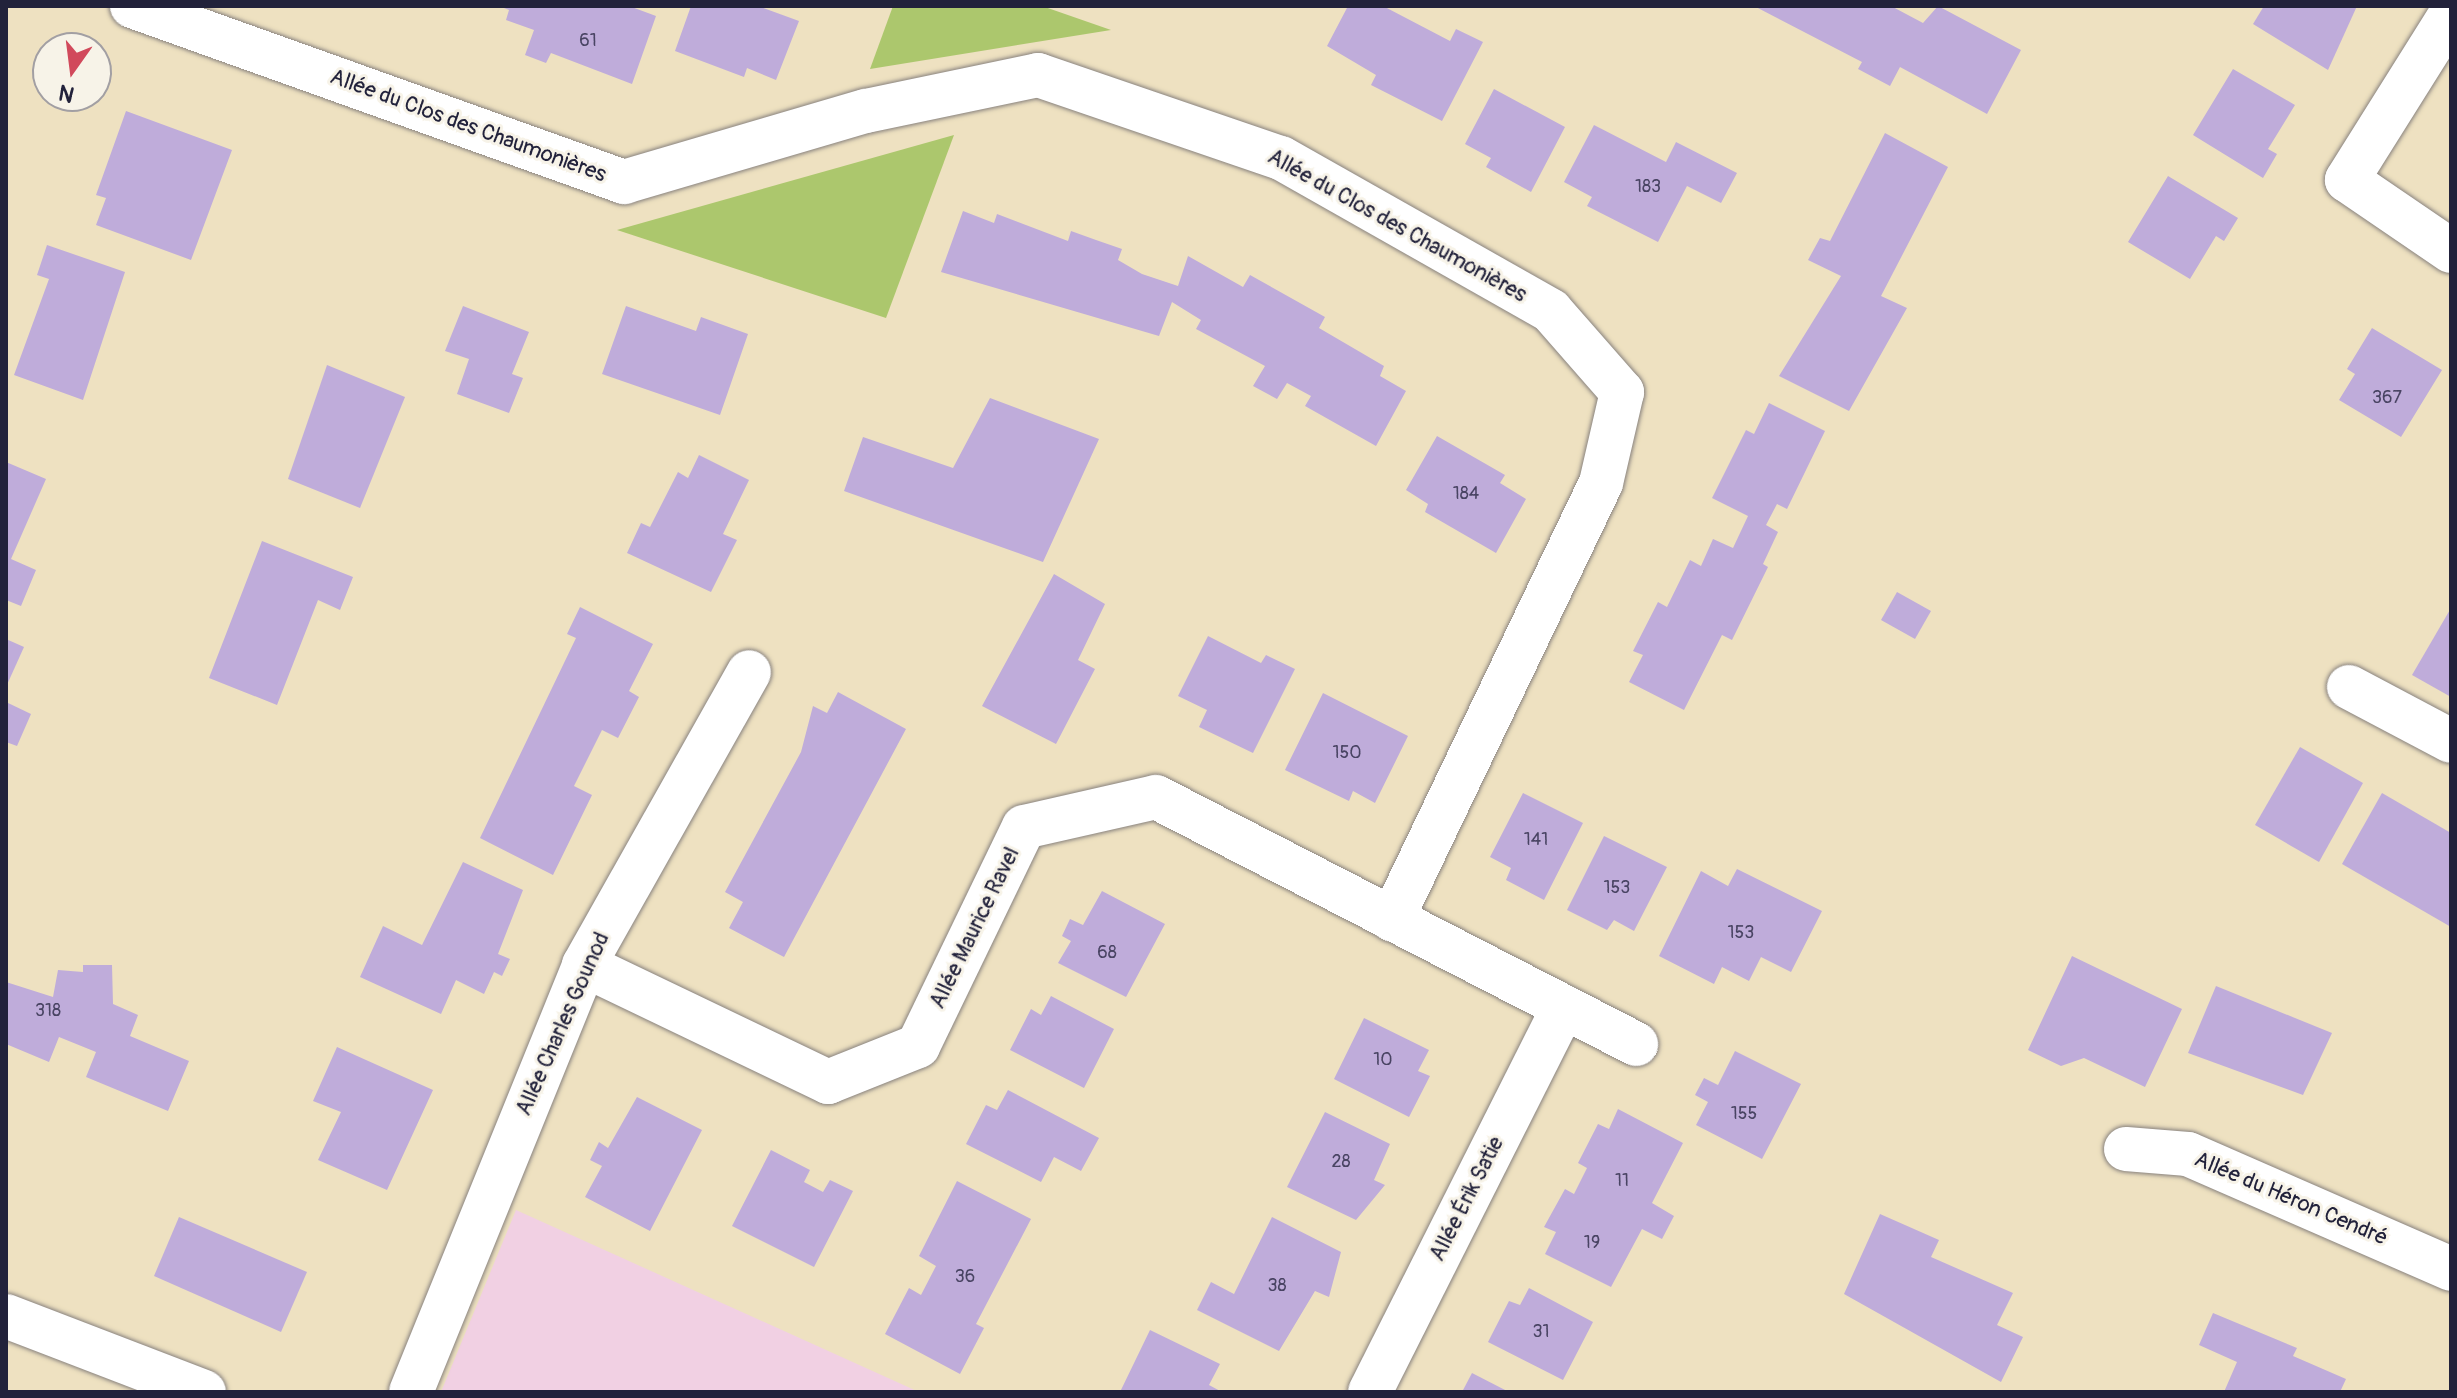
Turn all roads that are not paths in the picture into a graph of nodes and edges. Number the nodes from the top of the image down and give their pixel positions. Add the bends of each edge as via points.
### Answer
1 (132, 6) edge
2 (2451, 14) edge
3 (2451, 251) edge
4 (749, 672) dead end
5 (2349, 687) dead end
6 (2451, 741) edge
7 (1392, 919) junction
8 (584, 965) junction
9 (1564, 1007) junction
10 (1636, 1044) dead end
11 (2126, 1149) dead end
12 (2451, 1269) edge
13 (6, 1316) edge
14 (204, 1392) edge
15 (411, 1392) edge
16 (1370, 1392) edge

1 - 7 street, Allée du Clos des Chaumonières via 624,182 866,111 1038,75 1281,158 1551,311 1622,392 1601,483
2 - 3 street via 2347,180
4 - 8 street, Allée Charles Gounod
5 - 6 street
7 - 8 street, Allée Maurice Ravel via 1156,797 1024,827 918,1046 828,1082
7 - 9 street, Allée Maurice Ravel
8 - 15 street, Allée Charles Gounod
9 - 10 street, Allée Maurice Ravel
9 - 16 street, Allée Érik Satie
11 - 12 street, Allée du Héron Cendré via 2188,1154
13 - 14 street

